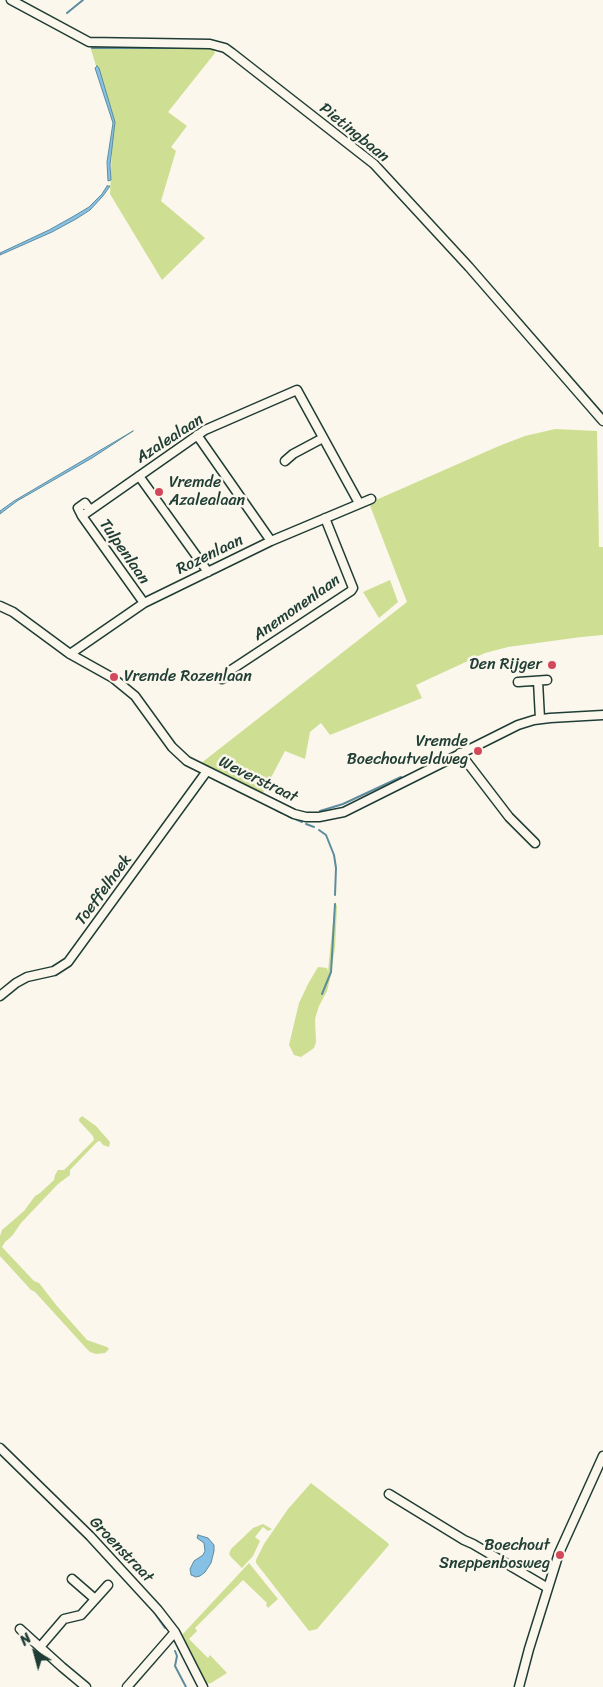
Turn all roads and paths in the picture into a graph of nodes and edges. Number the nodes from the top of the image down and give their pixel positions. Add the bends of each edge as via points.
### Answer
1 (11, 0) edge
2 (603, 421) edge
3 (197, 435) junction
4 (323, 438) junction
5 (285, 461) dead end
6 (139, 476) junction
7 (371, 499) dead end
8 (360, 503) junction
9 (82, 516) joint
10 (325, 518) junction
11 (271, 541) junction
12 (208, 572) junction
13 (144, 603) junction
14 (0, 606) edge
15 (70, 654) junction
16 (222, 679) dead end
17 (547, 680) dead end
18 (538, 681) junction
19 (518, 682) dead end
20 (603, 715) edge
21 (540, 719) junction
22 (460, 753) junction
23 (207, 771) junction
24 (535, 843) dead end
25 (0, 996) edge
26 (0, 1448) edge
27 (603, 1456) edge
28 (389, 1494) dead end
29 (72, 1579) dead end
30 (108, 1584) dead end
31 (548, 1588) junction
32 (95, 1599) junction
33 (20, 1629) dead end
34 (175, 1632) junction
35 (40, 1647) junction
36 (86, 1687) edge
37 (127, 1687) edge
38 (203, 1687) edge
39 (519, 1687) edge

1 - 2 street, Pietingbaan via 89,42 210,44 225,48 374,164 470,267
3 - 4 street, Azalealaan via 297,390
3 - 6 street, Azalealaan
3 - 11 street
4 - 5 street
4 - 8 street
6 - 9 street, Azalealaan via 90,510 85,504 78,508
6 - 12 street
7 - 8 street, Rozenlaan
8 - 10 street, Rozenlaan
9 - 13 street, Tulpenlaan
10 - 11 street, Rozenlaan
10 - 16 street, Anemonenlaan via 353,588
11 - 12 street, Rozenlaan
12 - 13 street, Rozenlaan
13 - 15 street, Rozenlaan
14 - 15 street, Weverstraat
15 - 23 street, Weverstraat via 113,678 135,696 179,754
17 - 18 street
18 - 19 street
18 - 21 street
20 - 21 street, Weverstraat
21 - 22 street, Weverstraat via 518,725
22 - 23 street, Weverstraat via 344,812 319,818 294,814
22 - 24 street via 509,817
23 - 25 street, Toeffelhoek via 68,962 54,971 27,977
26 - 34 street, Groenstraat via 129,1577
27 - 31 street via 559,1553
28 - 31 street
29 - 32 street
30 - 32 street
31 - 39 street
32 - 35 street via 80,1616 64,1619
33 - 35 street
34 - 37 street
34 - 38 street, Groenstraat
35 - 36 street

